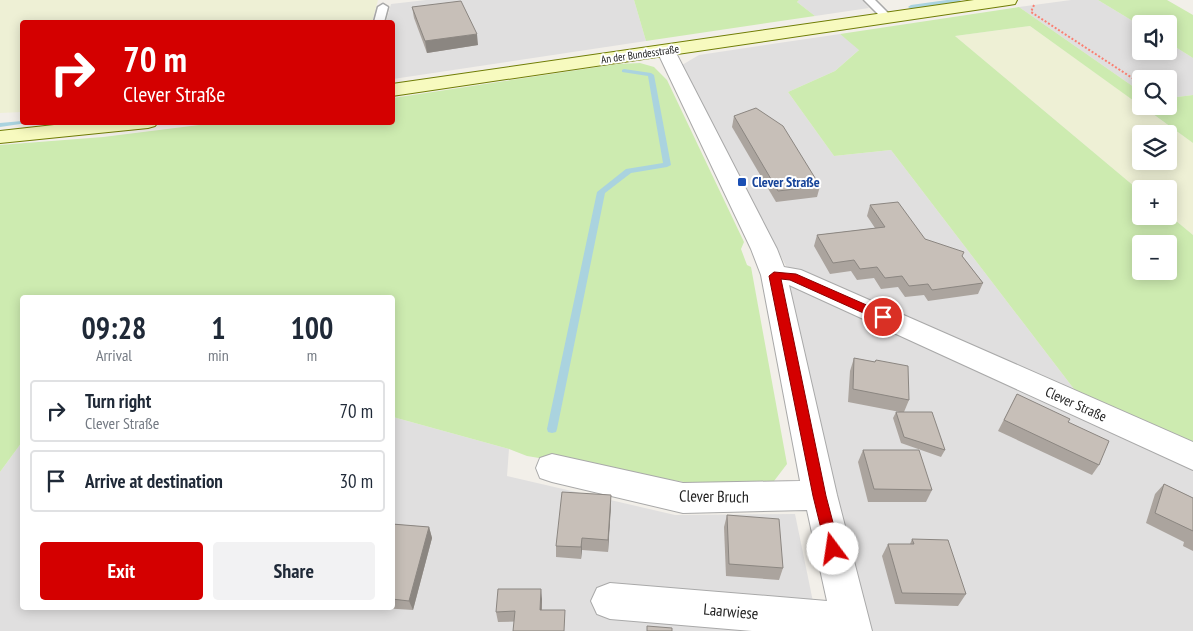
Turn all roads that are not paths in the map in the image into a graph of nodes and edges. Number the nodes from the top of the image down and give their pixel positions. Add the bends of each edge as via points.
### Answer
1 (869, 0) edge
2 (1009, 0) edge
3 (383, 8) dead end
4 (888, 18) junction
5 (380, 20) edge
6 (666, 50) junction
7 (395, 90) edge
8 (118, 125) edge
9 (0, 137) edge
10 (774, 276) junction
11 (1193, 457) edge
12 (552, 468) dead end
13 (820, 496) junction
14 (610, 602) dead end
15 (852, 626) edge

1 - 4 lane
2 - 4 main road, An der Bundesstraße
3 - 5 lane
4 - 6 main road, An der Bundesstraße
6 - 7 main road, An der Bundesstraße
6 - 10 street via 764,249
8 - 9 main road
10 - 11 street, Clever Straße via 792,276
10 - 13 street
12 - 13 street, Clever Bruch via 683,498
13 - 15 street
14 - 15 street, Laarwiese

